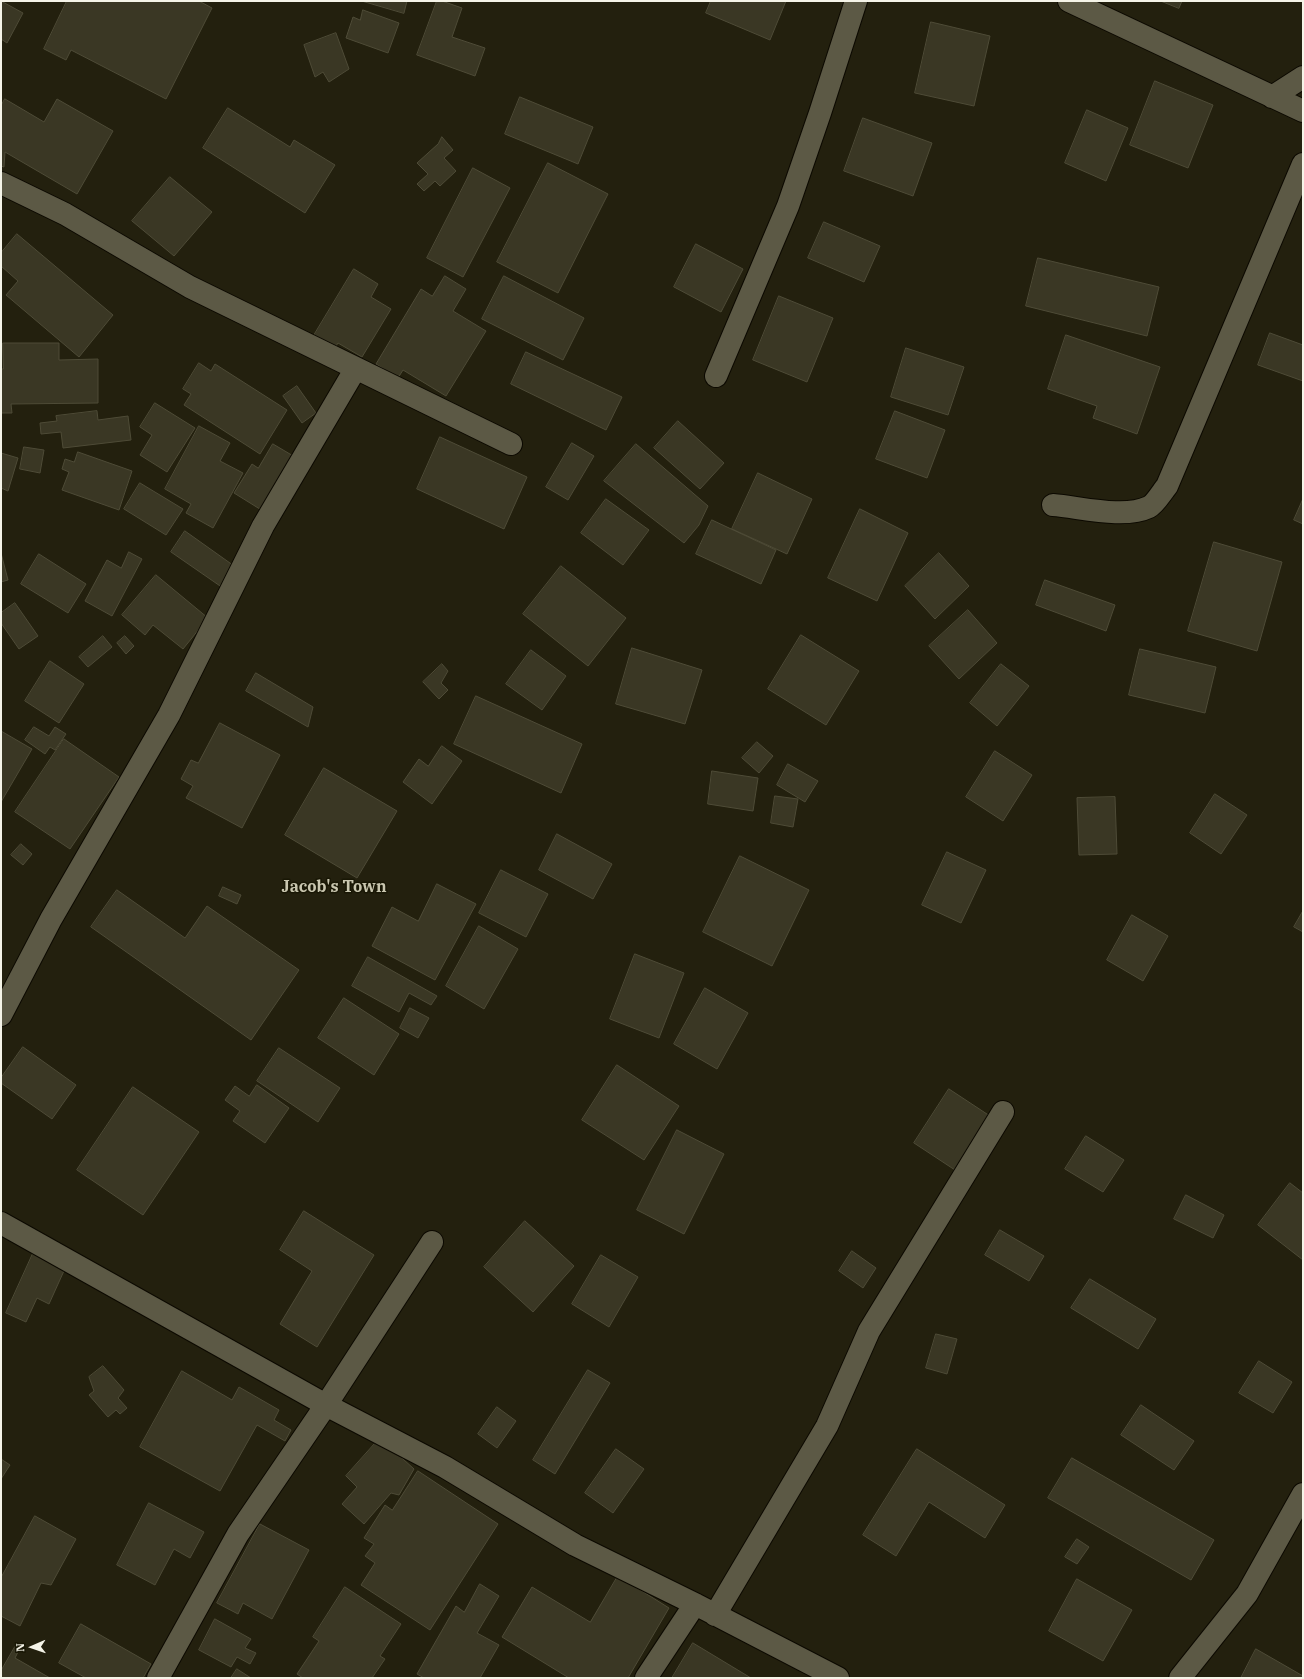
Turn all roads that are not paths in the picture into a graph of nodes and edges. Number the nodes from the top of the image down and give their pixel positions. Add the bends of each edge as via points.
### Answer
1 (856, 1) edge
2 (1069, 1) edge
3 (1303, 77) edge
4 (1272, 96) junction
5 (1303, 111) edge
6 (1303, 164) edge
7 (1, 183) edge
8 (356, 368) junction
9 (716, 376) dead end
10 (512, 444) dead end
11 (1053, 505) dead end
12 (1, 1015) edge
13 (1003, 1112) dead end
14 (1, 1223) edge
15 (432, 1242) dead end
16 (326, 1405) junction
17 (1303, 1494) edge
18 (695, 1604) junction
19 (715, 1615) junction
20 (158, 1678) edge
21 (646, 1678) edge
22 (838, 1678) edge
23 (1180, 1678) edge

1 - 9 street via 788,206
2 - 4 street
3 - 4 street
4 - 5 street
6 - 11 street via 1167,486 1150,507 1120,513
7 - 8 street via 65,214 190,287
8 - 10 street
8 - 12 street via 263,526 170,715 51,919
13 - 19 street via 868,1331 827,1426
14 - 16 street
15 - 16 street
16 - 18 street via 445,1467 575,1545
16 - 20 street via 238,1534
17 - 23 street via 1247,1594
18 - 19 street
18 - 21 street
19 - 22 street

